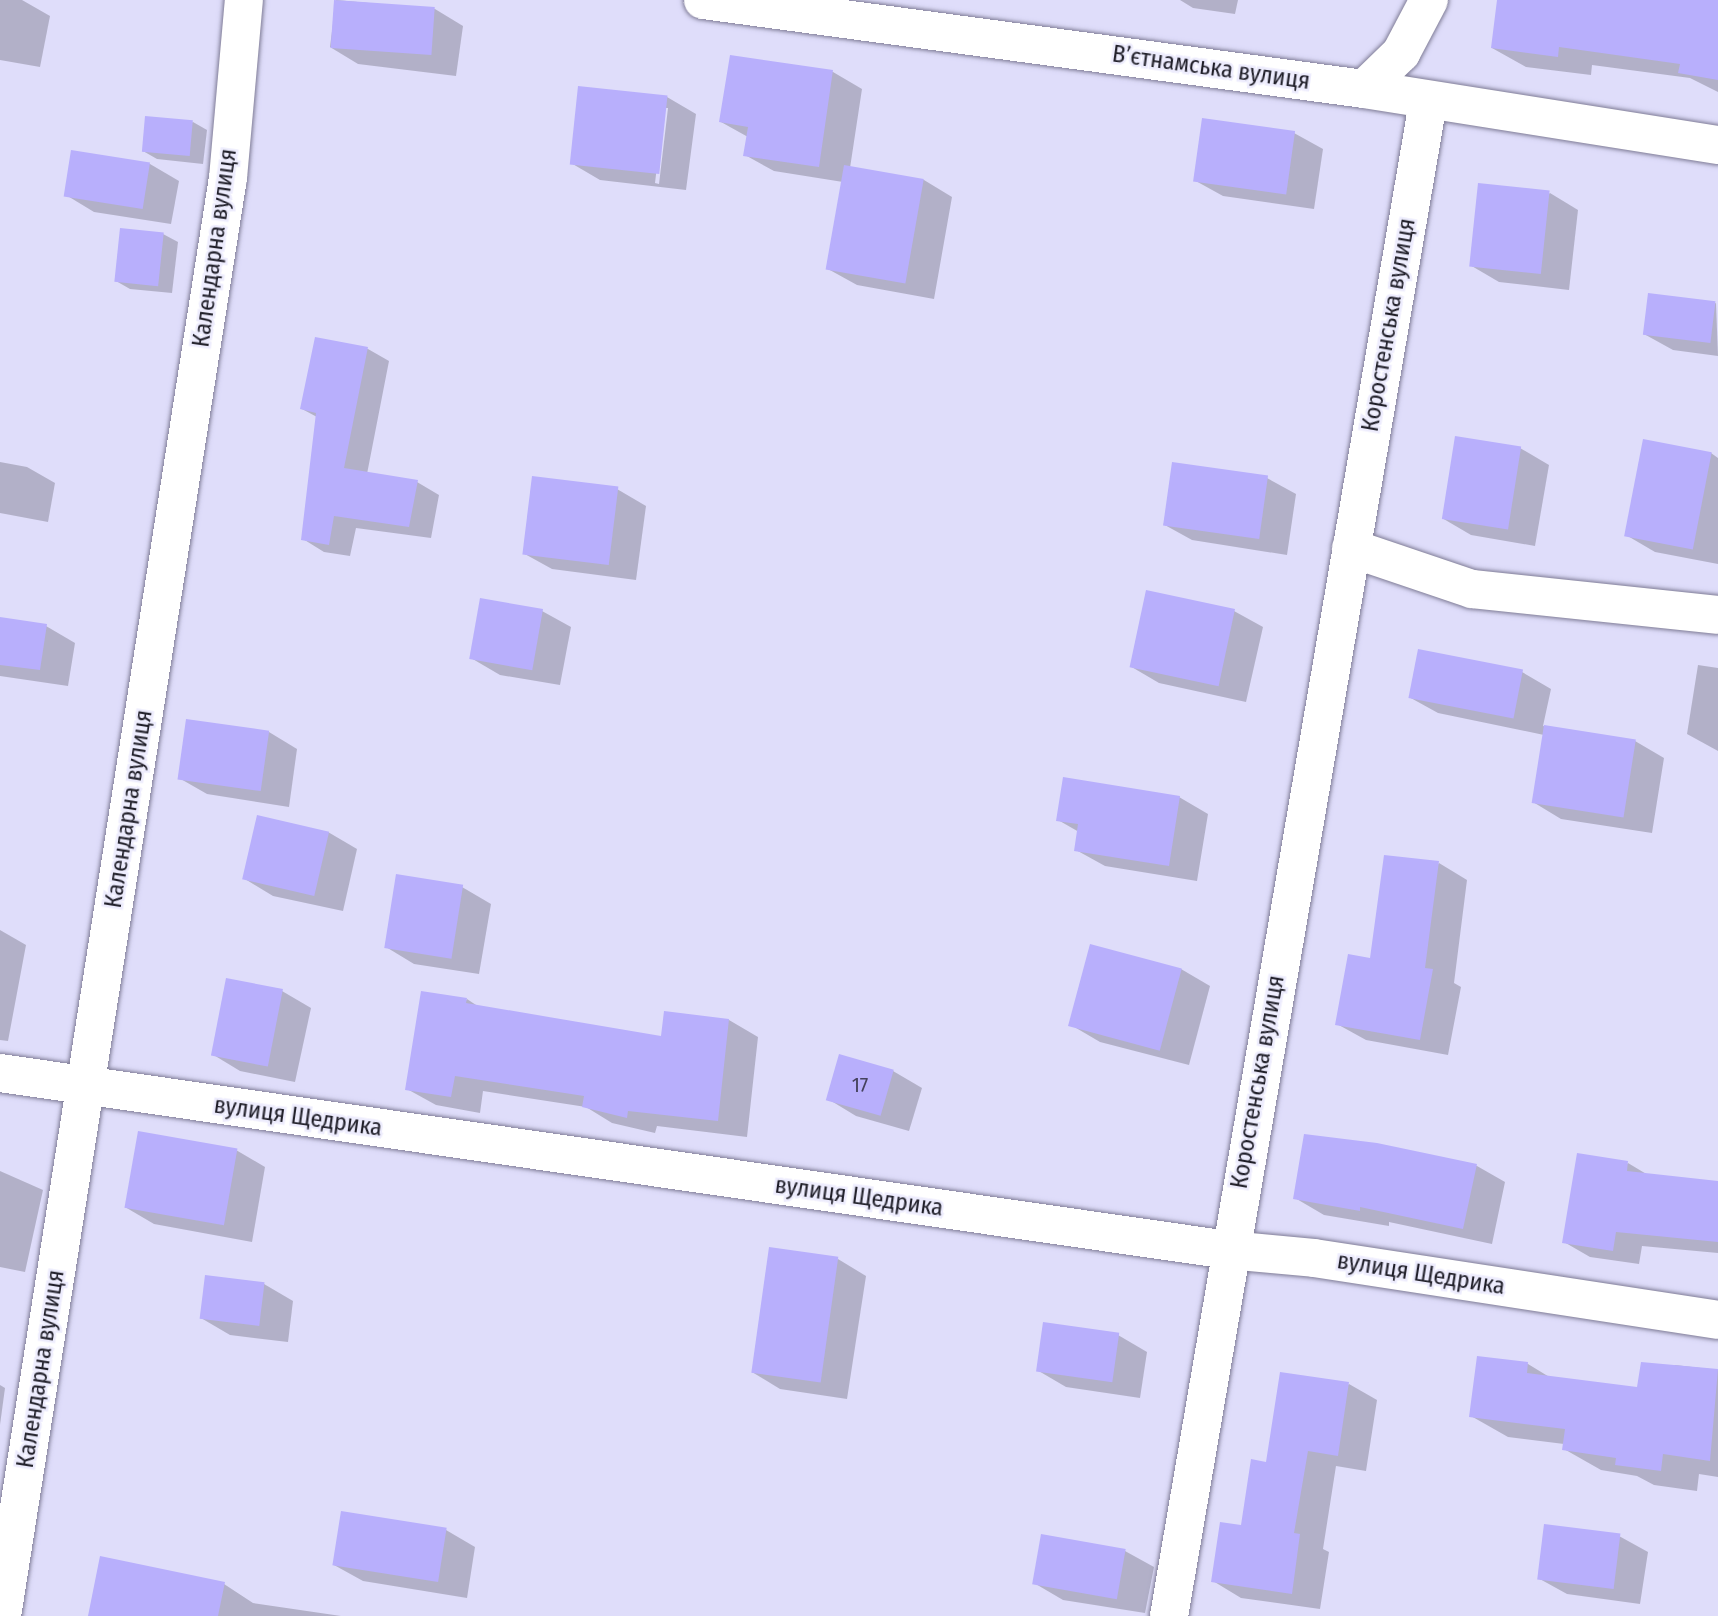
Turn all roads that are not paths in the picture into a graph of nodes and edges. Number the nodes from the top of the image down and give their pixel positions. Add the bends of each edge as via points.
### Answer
1 (244, 0) edge
2 (703, 0) edge
3 (1429, 0) edge
4 (1364, 89) junction
5 (1428, 102) junction
6 (1718, 145) edge
7 (1351, 548) junction
8 (1718, 615) edge
9 (0, 1073) edge
10 (85, 1087) junction
11 (1228, 1250) junction
12 (1718, 1320) edge
13 (2, 1616) edge
14 (1170, 1616) edge

1 - 10 street, Календарна вулиця via 228,178
2 - 4 street, Вʼєтнамська вулиця
3 - 4 street via 1401,53
4 - 5 street, Вʼєтнамська вулиця
5 - 6 street, Вʼєтнамська вулиця
5 - 7 street, Коростенська вулиця
7 - 8 street via 1472,589
7 - 11 street, Коростенська вулиця
9 - 10 street, вулиця Щедрика
10 - 11 street, вулиця Щедрика
10 - 13 street, Календарна вулиця
11 - 12 street, вулиця Щедрика via 1314,1258
11 - 14 street, Коростенська вулиця

